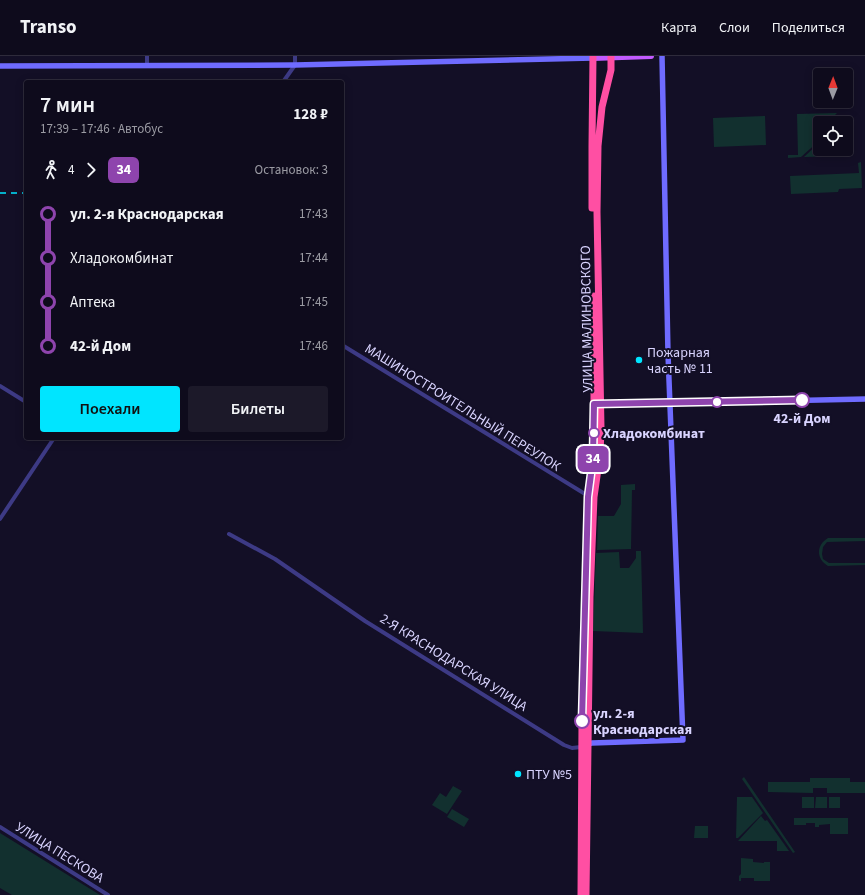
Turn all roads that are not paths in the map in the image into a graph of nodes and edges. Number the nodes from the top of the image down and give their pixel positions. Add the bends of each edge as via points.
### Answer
1 (147, 56) edge
2 (295, 56) edge
3 (651, 56) edge
4 (662, 56) edge
5 (593, 57) edge
6 (611, 57) edge
7 (440, 58) edge
8 (147, 65) junction
9 (295, 65) junction
10 (0, 66) edge
11 (285, 80) edge
12 (344, 346) edge
13 (0, 386) edge
14 (865, 399) edge
15 (24, 401) edge
16 (671, 403) junction
17 (597, 405) junction
18 (53, 440) edge
19 (591, 497) junction
20 (0, 519) edge
21 (229, 534) dead end
22 (584, 746) junction
23 (0, 827) edge
24 (108, 895) edge
25 (581, 895) edge
26 (586, 895) edge

1 - 8 street
2 - 9 street
3 - 6 main road
4 - 16 street
5 - 6 main road
5 - 7 street
5 - 17 highway, УЛИЦА МАЛИНОВСКОГО via 592,146
6 - 17 highway, УЛИЦА МАЛИНОВСКОГО via 598,146
7 - 9 street
8 - 9 street
8 - 10 street
9 - 11 street
12 - 19 street, МАШИНОСТРОИТЕЛЬНЫЙ ПЕРЕУЛОК
13 - 15 street
14 - 16 street
16 - 17 street
16 - 22 street, 2-Я КРАСНОДАРСКАЯ УЛИЦА via 684,740
17 - 19 highway, УЛИЦА МАЛИНОВСКОГО via 600,455
18 - 20 street
19 - 22 highway, УЛИЦА МАЛИНОВСКОГО
21 - 22 street, 2-Я КРАСНОДАРСКАЯ УЛИЦА via 275,559 365,621 564,745 572,748
22 - 25 highway, УЛИЦА МАЛИНОВСКОГО
22 - 26 highway, УЛИЦА МАЛИНОВСКОГО
23 - 24 street, УЛИЦА ПЕСКОВА

